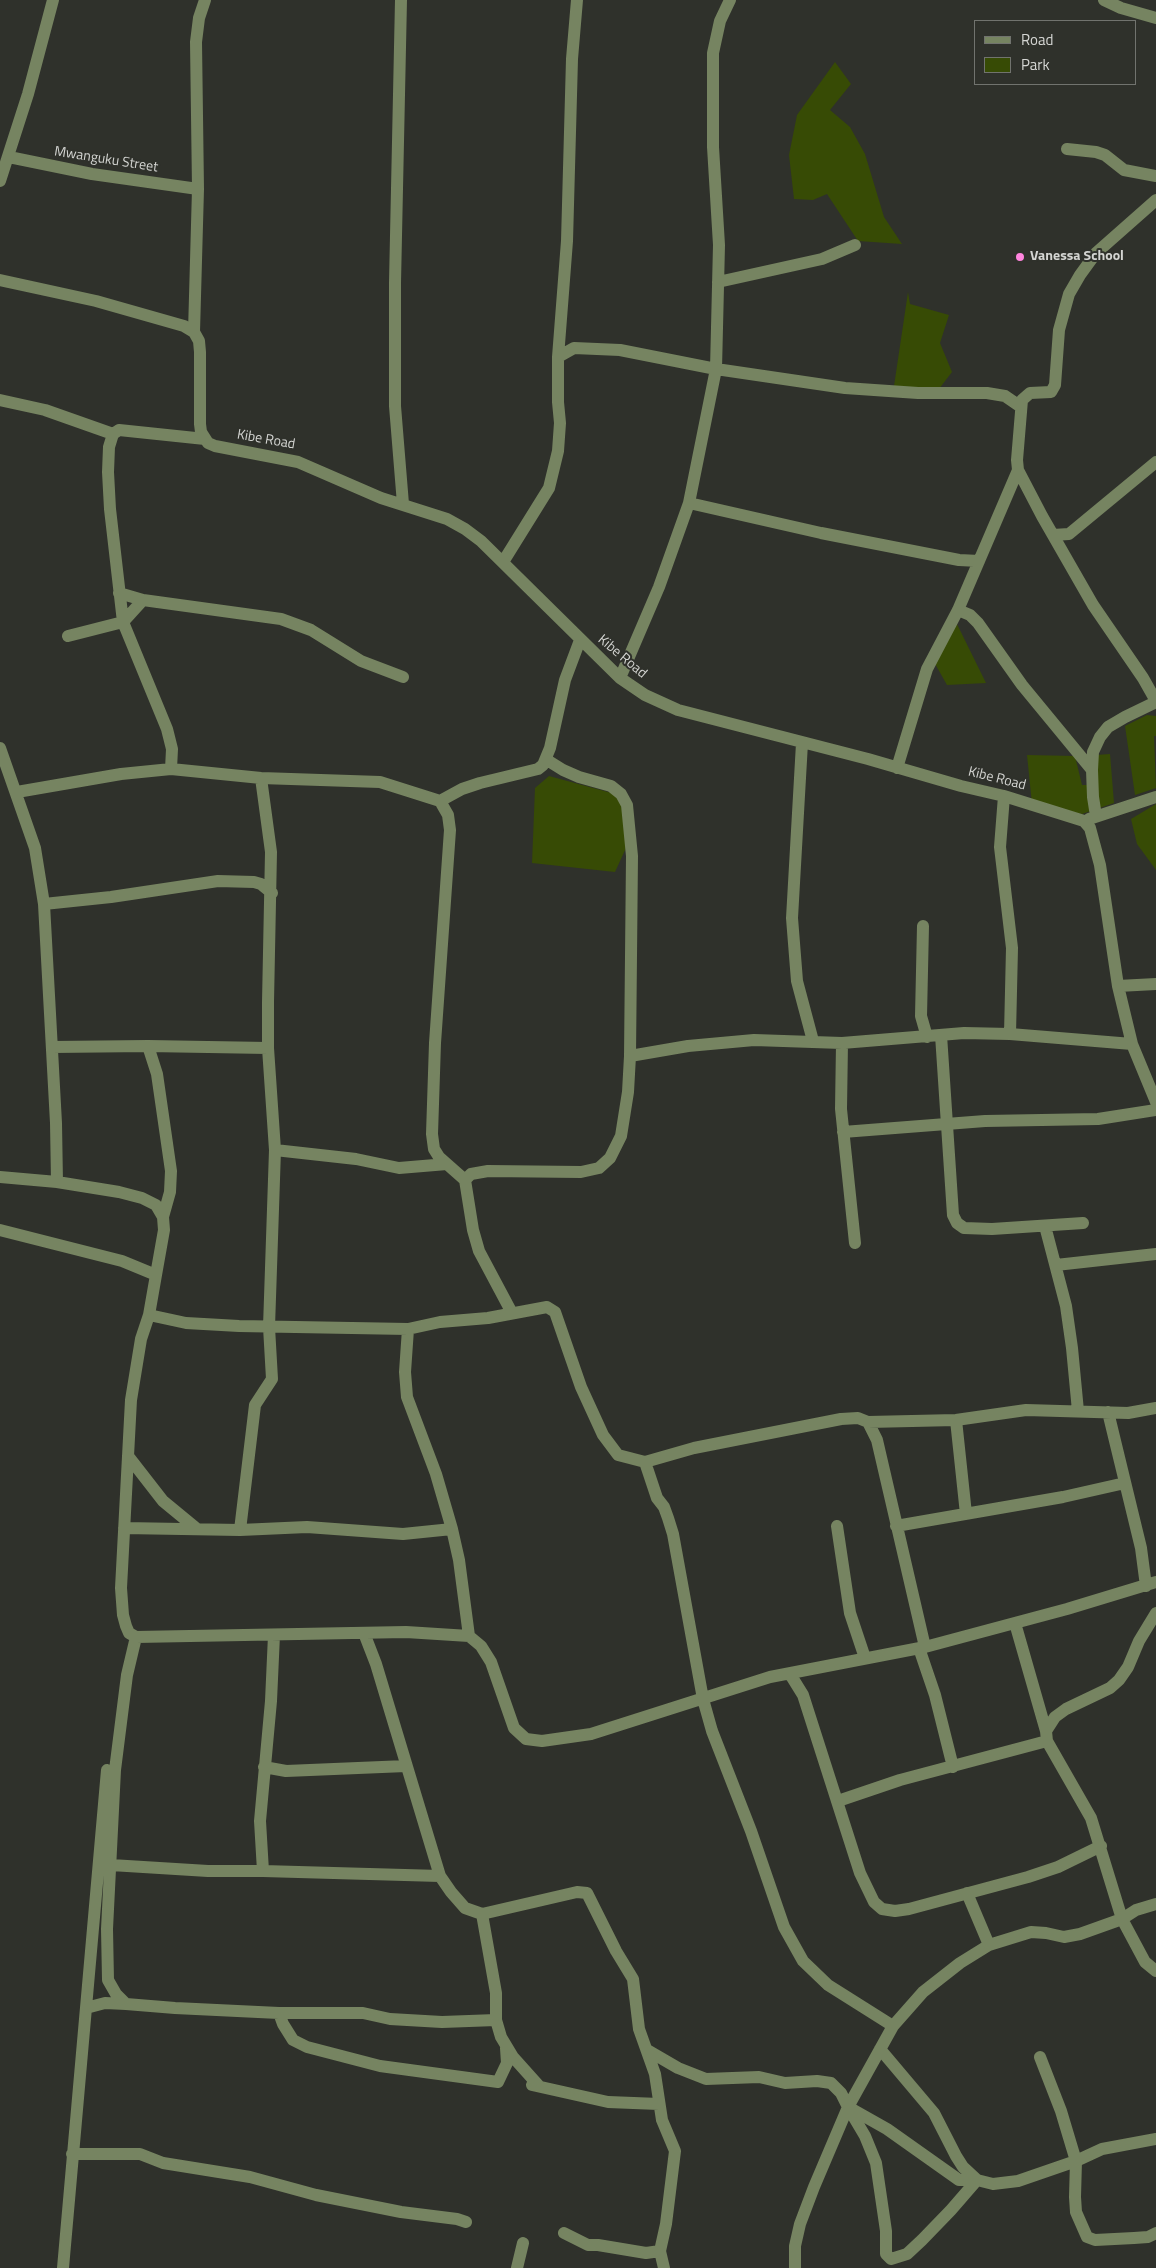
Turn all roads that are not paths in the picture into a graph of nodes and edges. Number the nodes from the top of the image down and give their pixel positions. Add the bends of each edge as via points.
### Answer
1 (53, 0) edge
2 (205, 0) edge
3 (401, 0) edge
4 (577, 0) edge
5 (730, 0) edge
6 (1104, 0) edge
7 (1155, 17) edge
8 (1067, 149) dead end
9 (9, 157) junction
10 (1156, 176) edge
11 (0, 181) edge
12 (198, 189) junction
13 (1156, 200) edge
14 (855, 245) dead end
15 (0, 280) edge
16 (718, 282) junction
17 (194, 332) junction
18 (560, 335) junction
19 (574, 348) junction
20 (558, 357) junction
21 (716, 369) junction
22 (0, 400) edge
23 (1021, 406) junction
24 (113, 434) junction
25 (205, 438) junction
26 (1156, 462) edge
27 (1018, 470) junction
28 (1010, 491) junction
29 (1030, 492) junction
30 (690, 503) junction
31 (403, 504) junction
32 (1053, 535) junction
33 (959, 560) junction
34 (979, 561) junction
35 (503, 562) junction
36 (969, 583) junction
37 (119, 593) junction
38 (143, 600) junction
39 (958, 610) junction
40 (123, 622) junction
41 (68, 636) dead end
42 (580, 640) junction
43 (403, 677) dead end
44 (620, 678) junction
45 (1156, 702) edge
46 (802, 743) junction
47 (0, 748) edge
48 (172, 749) junction
49 (547, 760) junction
50 (897, 768) junction
51 (171, 770) junction
52 (1092, 770) junction
53 (187, 771) junction
54 (261, 778) junction
55 (16, 792) junction
56 (1004, 796) junction
57 (1156, 797) edge
58 (440, 801) junction
59 (1090, 818) junction
60 (272, 893) junction
61 (44, 904) junction
62 (923, 926) dead end
63 (1156, 984) edge
64 (1118, 986) junction
65 (1010, 1034) junction
66 (941, 1035) junction
67 (921, 1038) junction
68 (813, 1041) junction
69 (842, 1042) junction
70 (1132, 1044) junction
71 (148, 1046) junction
72 (52, 1047) junction
73 (268, 1048) junction
74 (630, 1056) junction
75 (1156, 1102) edge
76 (1156, 1110) edge
77 (948, 1125) junction
78 (843, 1132) junction
79 (274, 1150) junction
80 (447, 1164) junction
81 (0, 1177) edge
82 (465, 1180) junction
83 (57, 1182) junction
84 (163, 1216) junction
85 (1083, 1223) dead end
86 (1045, 1226) junction
87 (0, 1230) edge
88 (855, 1243) dead end
89 (1156, 1254) edge
90 (1056, 1265) junction
91 (156, 1275) junction
92 (512, 1313) junction
93 (149, 1315) junction
94 (269, 1327) junction
95 (408, 1328) junction
96 (1156, 1408) edge
97 (1078, 1411) junction
98 (1108, 1412) junction
99 (956, 1420) junction
100 (868, 1422) junction
101 (128, 1456) junction
102 (645, 1462) junction
103 (1125, 1483) junction
104 (966, 1514) junction
105 (837, 1526) dead end
106 (896, 1526) junction
107 (124, 1528) junction
108 (197, 1529) junction
109 (452, 1529) junction
110 (240, 1530) junction
111 (1151, 1584) edge
112 (1156, 1613) edge
113 (1015, 1623) junction
114 (364, 1633) junction
115 (274, 1635) junction
116 (470, 1636) junction
117 (136, 1637) junction
118 (922, 1648) junction
119 (865, 1658) junction
120 (813, 1670) junction
121 (790, 1674) junction
122 (803, 1695) junction
123 (703, 1699) junction
124 (1047, 1736) junction
125 (406, 1766) junction
126 (264, 1767) junction
127 (953, 1767) junction
128 (107, 1770) dead end
129 (838, 1801) junction
130 (1102, 1846) junction
131 (110, 1864) junction
132 (263, 1872) junction
133 (440, 1876) junction
134 (967, 1893) junction
135 (1156, 1904) edge
136 (482, 1914) junction
137 (1122, 1919) junction
138 (107, 1929) junction
139 (989, 1945) junction
140 (90, 1962) junction
141 (1156, 1971) edge
142 (126, 2004) junction
143 (86, 2008) junction
144 (280, 2013) junction
145 (496, 2020) junction
146 (893, 2026) junction
147 (506, 2048) junction
148 (880, 2049) junction
149 (648, 2050) junction
150 (1040, 2057) dead end
151 (659, 2104) junction
152 (848, 2108) junction
153 (1156, 2138) edge
154 (72, 2154) junction
155 (1076, 2161) junction
156 (977, 2180) junction
157 (466, 2222) dead end
158 (564, 2233) dead end
159 (1156, 2233) edge
160 (523, 2243) dead end
161 (660, 2251) junction
162 (63, 2268) edge
163 (517, 2268) edge
164 (664, 2268) edge
165 (795, 2268) edge

1 - 9 street
2 - 12 street via 196,42
3 - 31 street via 395,273 396,406
4 - 18 street
5 - 16 street via 720,21 713,53 713,147 720,245
6 - 7 street
8 - 10 street via 1096,152 1124,170
9 - 11 street
9 - 12 street, Mwanguku Street via 92,174
12 - 17 street
13 - 23 street via 1101,248 1080,275 1069,294 1059,330 1054,389 1045,394 1026,395
14 - 16 street via 822,258
15 - 17 street via 168,320
16 - 21 street
17 - 25 street via 199,341 200,424
18 - 19 street
18 - 20 street
19 - 20 street
19 - 21 street via 620,350
20 - 35 street via 560,430 554,471 540,505
21 - 23 street via 854,389 918,394 987,393 1005,396
21 - 30 street
22 - 24 street via 45,410
23 - 27 street
24 - 25 street, Kibe Road via 127,430
24 - 37 street via 108,472
25 - 31 street, Kibe Road via 214,446 298,462 372,495
26 - 32 street via 1069,534
27 - 28 street
27 - 29 street
28 - 29 street
28 - 34 street
29 - 32 street
30 - 33 street
30 - 44 street via 660,587
31 - 35 street, Kibe Road via 466,529
32 - 45 street via 1093,605
33 - 34 street
33 - 36 street
34 - 36 street
35 - 42 street, Kibe Road
36 - 39 street
37 - 38 street
37 - 40 street
38 - 40 street
38 - 43 street via 291,621 361,661
39 - 50 street via 927,668
39 - 52 street via 978,623 1022,685
40 - 41 street
40 - 48 street via 164,718
42 - 44 street, Kibe Road
42 - 49 street via 564,680
44 - 46 street, Kibe Road via 678,710
45 - 52 street via 1108,728 1093,752
46 - 50 street, Kibe Road
46 - 68 street via 792,918 797,981
47 - 55 street
48 - 51 street
48 - 53 street
49 - 58 street via 538,769 480,783
49 - 74 street via 579,777 611,786 627,805 632,856
50 - 56 street, Kibe Road
51 - 53 street
51 - 55 street via 121,774
52 - 59 street
53 - 54 street
54 - 58 street via 380,782
54 - 60 street via 270,836
55 - 61 street via 35,848
56 - 59 street, Kibe Road
56 - 65 street via 1000,846 1012,948
57 - 59 street
58 - 80 street via 448,815 450,830 432,1134 434,1149
59 - 64 street
60 - 61 street via 254,882 218,881
60 - 73 street via 268,950
61 - 72 street
62 - 67 street
63 - 64 street
64 - 70 street
65 - 66 street
65 - 70 street
66 - 67 street
66 - 77 street
67 - 69 street
68 - 69 street
68 - 74 street via 724,1042
69 - 78 street
70 - 75 street
71 - 72 street
71 - 73 street
71 - 84 street via 157,1074 171,1171 170,1192
72 - 83 street
73 - 79 street
74 - 82 street via 621,1136 610,1158 599,1168 581,1172 488,1171 471,1174
76 - 77 street via 1098,1119
77 - 78 street
77 - 86 street via 957,1223 964,1228 975,1229
78 - 88 street
79 - 80 street via 356,1159 399,1168
79 - 94 street
80 - 82 street
81 - 83 street
82 - 92 street via 479,1251
83 - 84 street via 142,1198 156,1204
84 - 91 street via 164,1230
85 - 86 street
86 - 90 street
87 - 91 street via 122,1261
89 - 90 street
90 - 97 street via 1071,1340
91 - 93 street
92 - 95 street
92 - 102 street via 547,1307 555,1312 581,1387 603,1435 618,1455
93 - 94 street via 186,1323
93 - 101 street via 136,1365
94 - 95 street
94 - 110 street via 272,1379 255,1405
95 - 109 street via 407,1397 436,1474
96 - 98 street via 1128,1413
97 - 98 street
97 - 99 street via 1026,1410
98 - 103 street
99 - 100 street
99 - 104 street
100 - 102 street via 841,1418 694,1448
100 - 106 street via 878,1440
101 - 107 street
101 - 108 street via 163,1501
102 - 123 street via 653,1490 664,1507 673,1534
103 - 104 street
103 - 111 street
104 - 106 street
105 - 119 street via 850,1613
106 - 118 street
107 - 108 street
107 - 117 street via 123,1615 129,1633
108 - 110 street
109 - 110 street via 403,1534 307,1527
109 - 116 street via 460,1560
111 - 113 street
112 - 124 street via 1119,1680 1055,1717
113 - 118 street
113 - 124 street
114 - 115 street
114 - 116 street
114 - 125 street
115 - 117 street
115 - 126 street
116 - 123 street via 491,1662 514,1728 533,1741 591,1734
117 - 131 street via 120,1726
118 - 119 street
118 - 127 street
119 - 120 street
120 - 121 street
120 - 122 street
121 - 122 street
121 - 123 street via 739,1686
122 - 129 street
123 - 146 street via 784,1927 803,1961 828,1986
124 - 127 street
124 - 130 street via 1091,1818
125 - 126 street via 286,1771
125 - 133 street
126 - 132 street via 260,1821
127 - 129 street via 900,1780
128 - 140 street
129 - 134 street via 864,1882 874,1902 882,1909 909,1909
130 - 134 street via 1058,1867
130 - 137 street
131 - 132 street
131 - 138 street
132 - 133 street
133 - 136 street via 465,1908
134 - 139 street
135 - 137 street via 1136,1910
136 - 145 street via 494,1971
136 - 149 street via 577,1892 587,1893 633,1979 639,2028
137 - 139 street via 1072,1936 1031,1932
137 - 141 street via 1145,1962
138 - 140 street
138 - 142 street via 108,1980
139 - 146 street via 939,1978
140 - 143 street
142 - 143 street via 105,2003
142 - 144 street
143 - 154 street
144 - 145 street via 363,2013 390,2019 442,2022
144 - 147 street via 293,2040 380,2066 498,2082 508,2063
145 - 147 street
146 - 148 street
147 - 151 street via 536,2085 608,2102
148 - 152 street
148 - 156 street via 934,2113 960,2161
149 - 151 street
149 - 152 street via 678,2068 706,2079 759,2077 784,2083 831,2083 841,2093
150 - 155 street via 1061,2110
151 - 161 street via 675,2151
152 - 156 street via 887,2130 959,2180
152 - 156 street via 876,2163 886,2231 886,2254 891,2259 907,2254
152 - 165 street via 800,2224
153 - 155 street via 1102,2149
154 - 157 street via 140,2154 163,2163 250,2177 316,2195
154 - 162 street
155 - 156 street via 1018,2181 993,2184
155 - 159 street via 1076,2212 1087,2237 1095,2240 1134,2238
158 - 161 street via 588,2245 646,2253
160 - 163 street
161 - 164 street

